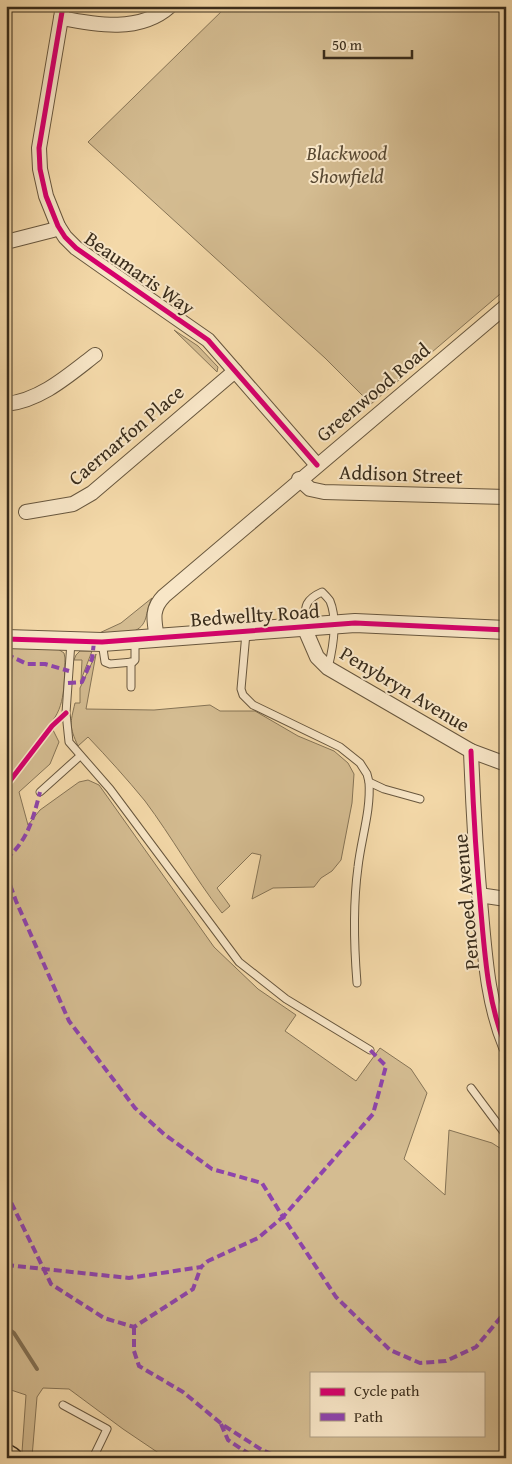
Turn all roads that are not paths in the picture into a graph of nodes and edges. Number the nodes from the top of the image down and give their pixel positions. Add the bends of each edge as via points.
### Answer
1 (170, 6) edge
2 (62, 12) edge
3 (58, 226) junction
4 (6, 242) edge
5 (506, 306) edge
6 (95, 355) dead end
7 (235, 371) junction
8 (6, 404) edge
9 (317, 465) junction
10 (299, 479) junction
11 (506, 496) edge
12 (31, 508) dead end
13 (334, 624) junction
14 (304, 627) junction
15 (246, 630) junction
16 (506, 630) edge
17 (156, 638) junction
18 (6, 639) edge
19 (135, 640) junction
20 (71, 642) junction
21 (102, 642) junction
22 (131, 662) junction
23 (328, 668) junction
24 (131, 687) dead end
25 (470, 751) junction
26 (80, 756) junction
27 (506, 764) edge
28 (369, 782) junction
29 (40, 792) dead end
30 (420, 799) dead end
31 (479, 895) junction
32 (506, 898) edge
33 (357, 983) dead end
34 (500, 1013) edge
35 (506, 1047) edge
36 (370, 1050) dead end
37 (471, 1088) dead end
38 (506, 1135) edge
39 (63, 1405) dead end
40 (6, 1455) edge
41 (11, 1458) edge
42 (93, 1458) edge

1 - 2 street via 161,14 122,25 98,24
2 - 3 street, Beaumaris Way via 39,148 46,196
3 - 4 street
3 - 7 street, Beaumaris Way via 76,248 202,334
5 - 9 street, Greenwood Road
6 - 8 street via 48,389 29,399
7 - 9 street, Beaumaris Way
7 - 12 street, Caernarfon Place via 92,493 73,504
9 - 10 street, Greenwood Road
10 - 11 street, Addison Street via 310,489 324,492
10 - 17 street, Greenwood Road via 156,603
13 - 14 street, Bedwellty Road
13 - 14 lane via 330,601 322,592 312,597 304,607
13 - 16 street, Bedwellty Road
13 - 23 lane
14 - 15 street, Bedwellty Road
14 - 23 street, Penybryn Avenue via 317,656
15 - 17 street, Bedwellty Road
15 - 28 lane via 242,695 253,705 340,746 360,763
17 - 19 street, Bedwellty Road
18 - 20 street, Bedwellty Road
19 - 21 street, Bedwellty Road
19 - 22 lane via 136,660
20 - 21 street, Bedwellty Road
20 - 26 lane via 67,728 69,742
21 - 22 lane via 105,662
22 - 24 lane
23 - 25 street, Penybryn Avenue
25 - 27 street, Penybryn Avenue
25 - 31 street, Pencoed Avenue
26 - 29 lane
26 - 36 lane via 116,796 239,962 286,999
28 - 30 lane
28 - 33 lane via 358,867
31 - 32 street
31 - 34 street, Pencoed Avenue via 488,979
34 - 35 street, Pencoed Avenue
37 - 38 lane
39 - 42 lane via 107,1429
40 - 41 main road

